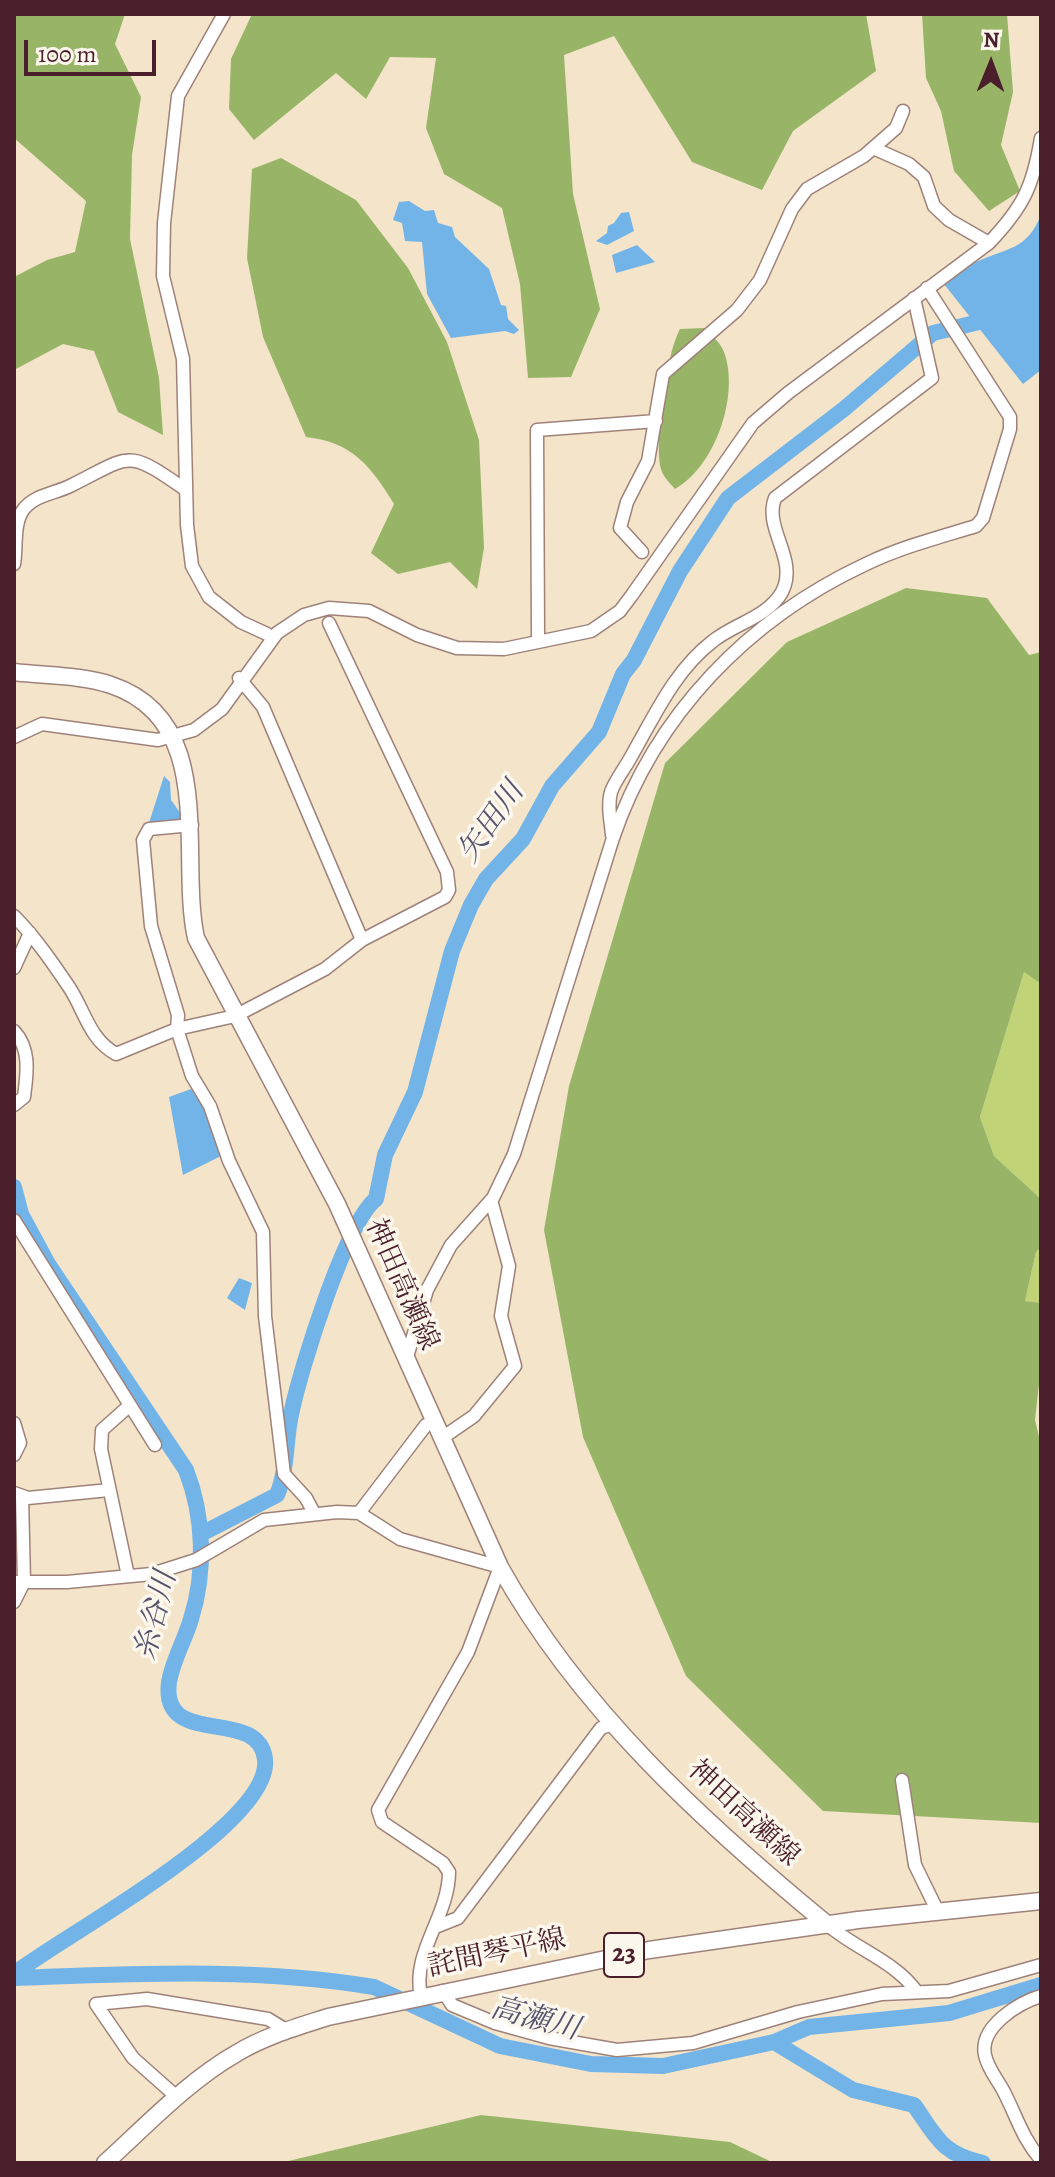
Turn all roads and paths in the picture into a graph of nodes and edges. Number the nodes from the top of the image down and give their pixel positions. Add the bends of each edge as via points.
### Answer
1 (224, 14) edge
2 (903, 111) dead end
3 (1041, 138) edge
4 (873, 148) junction
5 (1035, 163) edge
6 (989, 243) junction
7 (927, 288) junction
8 (915, 303) junction
9 (656, 421) junction
10 (186, 490) junction
11 (642, 552) dead end
12 (14, 564) edge
13 (329, 623) dead end
14 (267, 634) dead end
15 (538, 636) dead end
16 (14, 672) edge
17 (241, 680) junction
18 (172, 736) junction
19 (14, 737) edge
20 (192, 825) junction
21 (613, 838) junction
22 (14, 916) edge
23 (30, 933) junction
24 (362, 940) junction
25 (14, 968) edge
26 (235, 1016) junction
27 (177, 1029) junction
28 (14, 1031) edge
29 (15, 1102) edge
30 (491, 1200) junction
31 (14, 1220) edge
32 (406, 1360) junction
33 (129, 1406) junction
34 (434, 1421) junction
35 (14, 1423) edge
36 (442, 1438) junction
37 (155, 1445) dead end
38 (14, 1455) edge
39 (109, 1490) junction
40 (18, 1495) edge
41 (314, 1513) junction
42 (359, 1513) junction
43 (500, 1567) junction
44 (128, 1576) junction
45 (19, 1582) edge
46 (14, 1602) edge
47 (613, 1724) junction
48 (902, 1780) dead end
49 (1041, 1901) edge
50 (938, 1912) junction
51 (828, 1925) junction
52 (438, 1926) junction
53 (1041, 1965) edge
54 (443, 1991) junction
55 (916, 1991) junction
56 (421, 1996) junction
57 (1041, 1996) edge
58 (286, 2030) junction
59 (178, 2098) junction
60 (1041, 2160) edge
61 (105, 2163) edge

1 - 10 street via 178,96 164,223 163,276 183,359
2 - 4 street via 896,128
3 - 5 street
4 - 6 street via 909,164 924,177 934,206
4 - 9 street via 807,189 792,209 760,280 737,310 663,374
5 - 6 street via 1026,199
6 - 7 street
7 - 8 street
7 - 21 street via 1010,417 983,518 976,526 867,563 761,627 719,667 645,760
8 - 17 street via 753,423 620,611 591,631 504,649 457,648 369,611 329,608 284,627
8 - 21 street via 932,378 775,498 771,509 787,560 788,578 781,594 769,608 697,653 665,695 611,792
9 - 11 street via 648,461 620,528
9 - 15 street via 537,430
10 - 12 street via 140,461 104,466 34,498 23,511
10 - 14 street via 192,566 201,587 224,611
13 - 24 street via 447,872 449,890 445,897
16 - 18 main road, 神田高瀬線 via 110,684 155,712
17 - 18 street via 211,719
17 - 24 street via 263,707
18 - 19 street via 144,739 42,724
18 - 20 main road, 神田高瀬線
20 - 26 main road, 神田高瀬線 via 189,903 196,938
20 - 27 street via 156,827 143,840 151,926 178,1015
21 - 30 street via 514,1154
22 - 23 street
23 - 25 street
23 - 27 street via 108,1050 116,1054
24 - 26 street via 325,969
26 - 27 street
26 - 32 main road, 神田高瀬線 via 298,1125
27 - 41 street via 192,1076 263,1232 265,1316 284,1474
28 - 29 street via 25,1049 26,1065 24,1097
30 - 32 street via 451,1245 427,1290
30 - 36 street via 509,1266 501,1316 515,1366 474,1416
31 - 33 street
32 - 34 main road, 神田高瀬線
33 - 37 street
33 - 39 street via 102,1430
34 - 36 main road, 神田高瀬線
34 - 42 street
35 - 38 street via 20,1443
36 - 43 main road, 神田高瀬線
39 - 40 street
39 - 44 street
40 - 45 street
41 - 42 street
41 - 44 street via 264,1520 191,1563
42 - 43 street via 400,1539
43 - 47 main road, 神田高瀬線 via 515,1595
43 - 52 street via 468,1652 378,1810 382,1822 447,1868
44 - 45 street
45 - 46 street
47 - 51 main road, 神田高瀬線 via 748,1859
47 - 52 street via 601,1728 458,1918
48 - 50 street via 915,1865
49 - 50 main road, 詫間琴平線 / 23
50 - 51 main road, 詫間琴平線 / 23
51 - 54 main road, 詫間琴平線 / 23 via 649,1950
51 - 55 street via 908,1979
52 - 56 street via 418,1973
53 - 55 street via 949,1991
54 - 55 street via 452,2005 495,2023 617,2050 693,2043 819,2007
54 - 56 main road, 詫間琴平線 / 23
56 - 58 main road, 詫間琴平線 / 23
57 - 60 street via 997,2022 985,2040 984,2054 1022,2137
58 - 59 main road, 詫間琴平線 / 23 via 238,2052
58 - 59 street via 268,2019 147,1999 96,2004 133,2058
59 - 61 main road, 詫間琴平線 / 23

